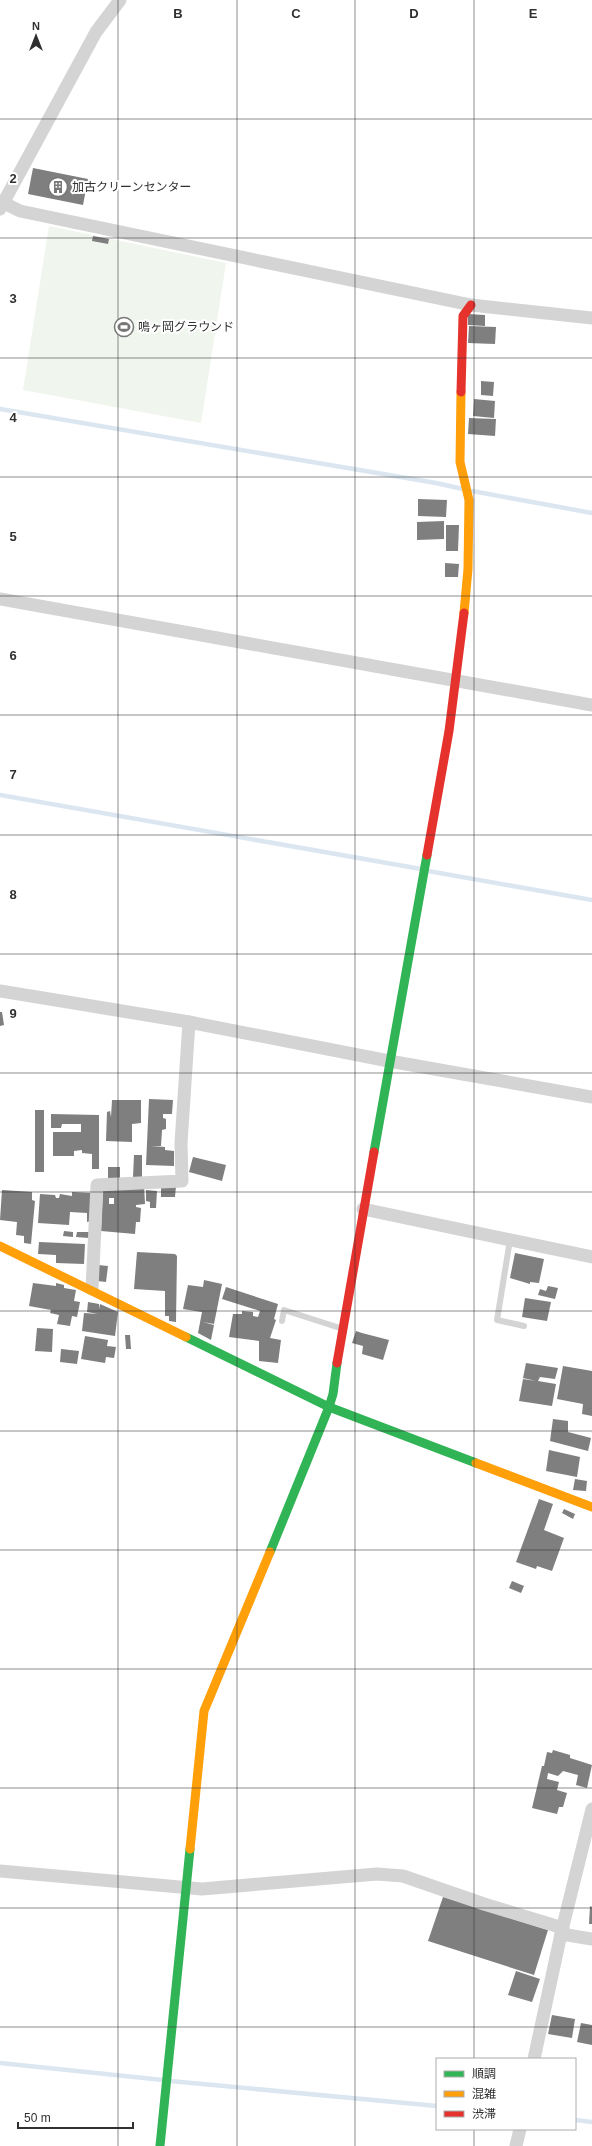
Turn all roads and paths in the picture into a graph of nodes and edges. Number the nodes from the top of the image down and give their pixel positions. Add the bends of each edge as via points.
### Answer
1 (120, 0) edge
2 (1, 204) edge
3 (471, 305) junction
4 (592, 318) edge
5 (0, 600) edge
6 (456, 682) junction
7 (592, 705) edge
8 (0, 991) edge
9 (189, 1022) junction
10 (389, 1061) junction
11 (592, 1097) edge
12 (363, 1209) junction
13 (510, 1240) junction
14 (0, 1246) edge
15 (592, 1257) edge
16 (92, 1290) junction
17 (282, 1321) dead end
18 (524, 1326) dead end
19 (342, 1328) junction
20 (329, 1407) junction
21 (592, 1507) edge
22 (592, 1809) edge
23 (0, 1871) edge
24 (185, 1889) junction
25 (562, 1931) junction
26 (592, 1938) edge
27 (534, 2058) edge
28 (520, 2130) edge
29 (160, 2146) edge
30 (516, 2146) edge

1 - 2 street via 96,32
2 - 3 street via 20,211
3 - 4 street
3 - 6 street via 463,316 460,462 469,500 468,554 463,631
5 - 6 street
6 - 7 street
6 - 10 street
8 - 9 street
9 - 10 street
9 - 16 street via 181,1143 182,1181 97,1185
10 - 11 street
10 - 12 street
12 - 13 street
12 - 19 street
13 - 15 street
13 - 18 lane via 497,1320
14 - 16 street
16 - 20 street
17 - 19 lane via 284,1310
19 - 20 street
20 - 21 street
20 - 24 street via 204,1711
22 - 25 street
23 - 24 street
24 - 25 street via 202,1890 352,1875 390,1874 403,1876
24 - 29 street
25 - 26 street
25 - 27 street
28 - 30 street

